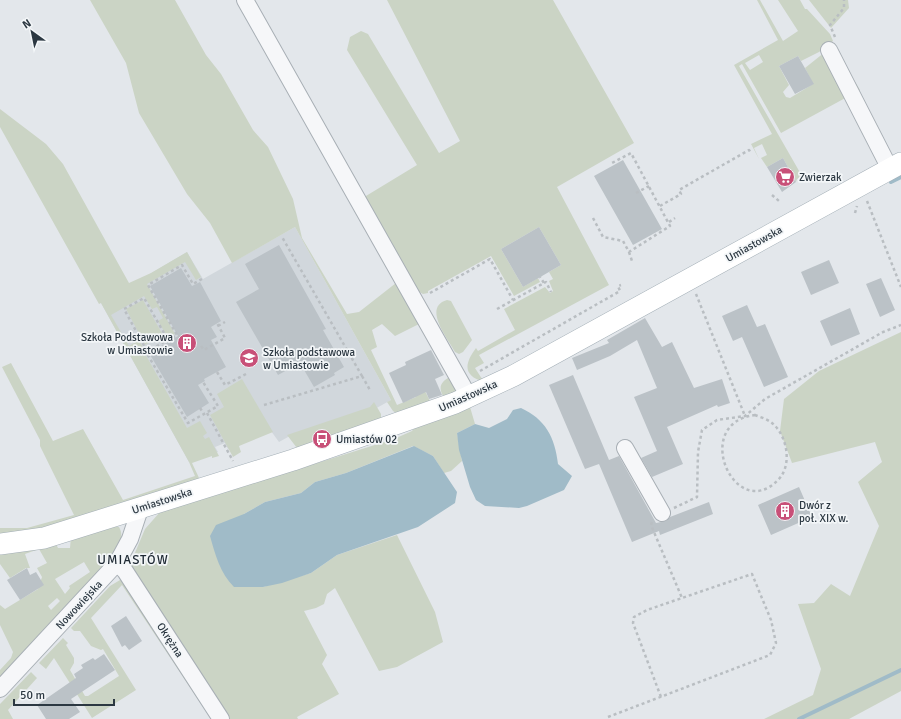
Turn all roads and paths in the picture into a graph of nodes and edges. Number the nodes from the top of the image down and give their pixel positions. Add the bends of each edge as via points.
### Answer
1 (245, 0) edge
2 (829, 50) dead end
3 (751, 153) dead end
4 (610, 164) dead end
5 (895, 166) edge
6 (861, 185) junction
7 (649, 186) junction
8 (636, 193) dead end
9 (772, 195) dead end
10 (779, 201) dead end
11 (660, 206) junction
12 (593, 218) dead end
13 (675, 218) dead end
14 (669, 222) junction
15 (282, 237) dead end
16 (629, 252) junction
17 (632, 261) dead end
18 (540, 277) dead end
19 (202, 278) dead end
20 (689, 279) junction
21 (544, 283) junction
22 (621, 285) dead end
23 (901, 287) edge
24 (551, 292) dead end
25 (430, 293) dead end
26 (513, 300) junction
27 (497, 309) dead end
28 (225, 322) dead end
29 (901, 325) edge
30 (168, 340) junction
31 (212, 340) dead end
32 (214, 344) junction
33 (201, 346) dead end
34 (147, 351) junction
35 (217, 372) dead end
36 (478, 372) dead end
37 (246, 374) dead end
38 (362, 376) junction
39 (203, 382) dead end
40 (370, 390) dead end
41 (469, 397) junction
42 (264, 405) dead end
43 (200, 408) dead end
44 (205, 414) junction
45 (745, 416) junction
46 (625, 448) dead end
47 (231, 464) dead end
48 (140, 509) junction
49 (662, 513) junction
50 (0, 544) edge
51 (117, 563) junction
52 (682, 598) junction
53 (0, 690) edge
54 (661, 697) junction
55 (608, 717) dead end
56 (221, 719) edge

1 - 41 street
2 - 5 street
3 - 11 path via 749,150 679,190 681,194
4 - 7 path via 630,153
5 - 6 main road, Umiastowska
6 - 20 main road, Umiastowska
6 - 23 path
7 - 8 path
7 - 11 path
9 - 10 path
11 - 14 path
12 - 16 path via 603,237 623,241
13 - 14 path
14 - 16 path via 670,226 667,229
15 - 38 path
16 - 17 path
18 - 21 path
19 - 30 path via 193,284 182,265 148,285 177,335
20 - 41 main road, Umiastowska via 513,376
20 - 45 path
21 - 24 path via 546,282
21 - 26 path
22 - 36 path via 618,286 620,290
25 - 26 path via 490,259
26 - 27 path
28 - 32 path via 218,325 225,338
29 - 45 path via 883,332 765,399
30 - 34 path
30 - 34 path via 144,298 124,309
31 - 32 path
32 - 33 path via 204,350
34 - 44 path via 188,423
35 - 37 path via 225,385
38 - 40 path
38 - 42 path
39 - 44 path via 218,406
41 - 48 main road, Umiastowska via 336,445
43 - 44 path
44 - 47 path via 233,461
45 - 45 path via 755,415 772,423 786,446 786,467 781,478 772,486 761,490 751,491 740,487 723,460 721,448 724,438 732,425
45 - 49 path via 717,420 702,430 698,452 697,497
46 - 49 street
48 - 50 main road, Umiastowska via 44,538
48 - 51 street, Nowowiejska via 130,540
49 - 52 path via 654,517 651,525
51 - 53 street, Nowowiejska
51 - 56 street, Okrężna via 125,571
52 - 54 path via 634,617 633,623
52 - 54 path via 752,574 771,620 776,643 770,655
54 - 55 path

